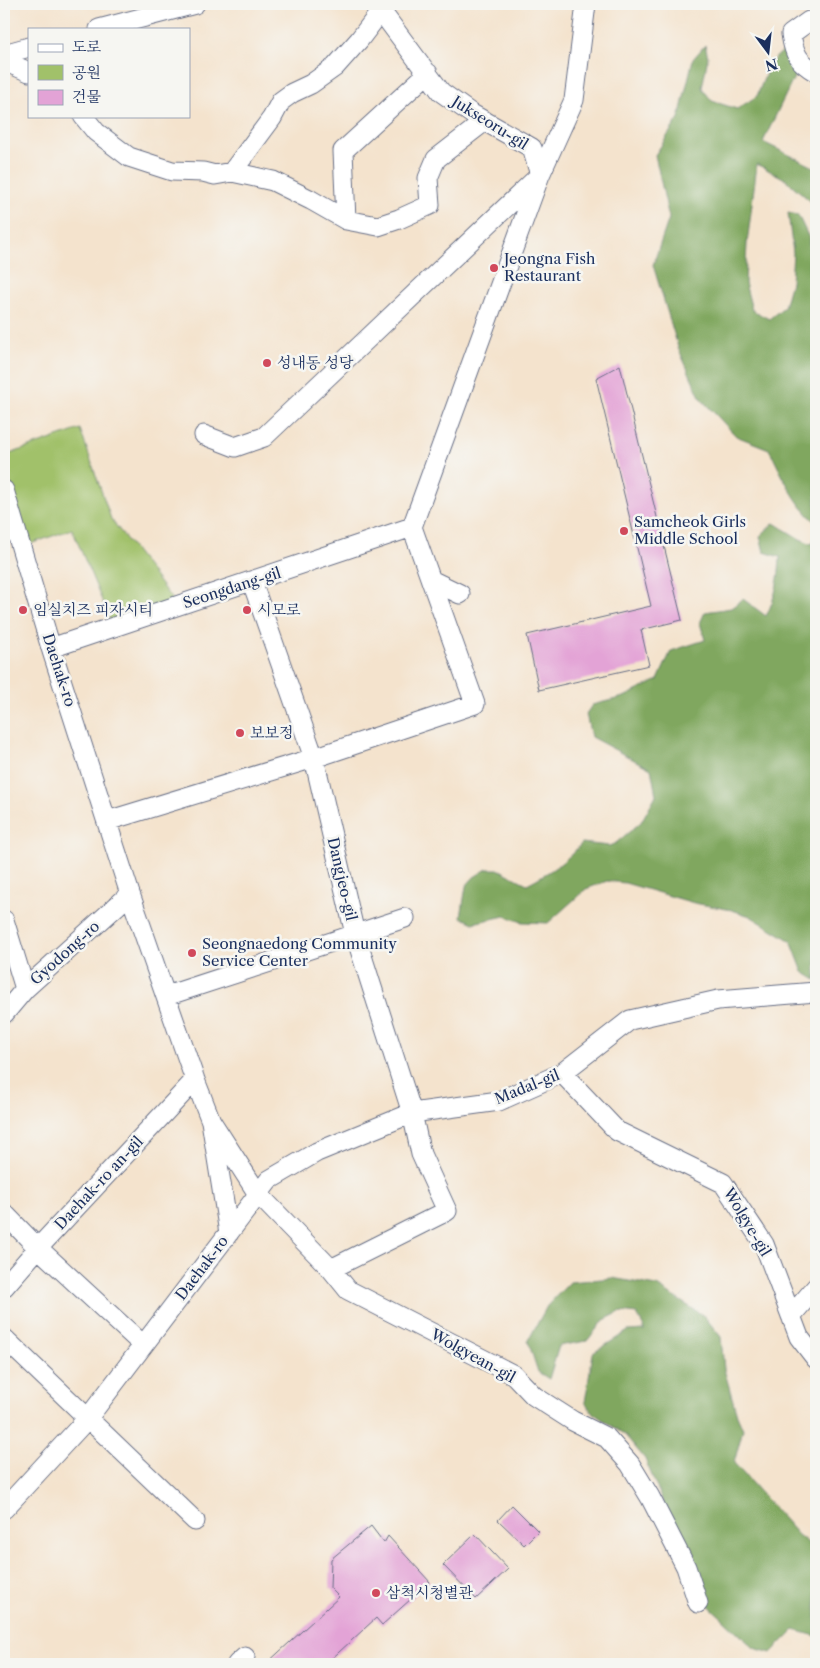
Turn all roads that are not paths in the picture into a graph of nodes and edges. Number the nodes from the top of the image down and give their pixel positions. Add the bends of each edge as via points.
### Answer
1 (195, 4) edge
2 (586, 4) edge
3 (380, 7) edge
4 (809, 21) dead end
5 (103, 28) edge
6 (28, 47) edge
7 (4, 54) edge
8 (4, 61) edge
9 (28, 72) edge
10 (816, 72) edge
11 (428, 73) junction
12 (85, 118) edge
13 (485, 121) junction
14 (232, 172) junction
15 (540, 175) junction
16 (346, 220) junction
17 (204, 435) dead end
18 (4, 490) edge
19 (412, 528) junction
20 (431, 580) junction
21 (252, 582) junction
22 (460, 594) dead end
23 (51, 648) junction
24 (314, 758) junction
25 (107, 821) junction
26 (130, 894) junction
27 (405, 918) dead end
28 (4, 920) edge
29 (355, 934) junction
30 (25, 988) junction
31 (816, 992) edge
32 (166, 996) junction
33 (4, 1014) edge
34 (562, 1073) junction
35 (195, 1080) junction
36 (412, 1113) junction
37 (211, 1121) junction
38 (258, 1194) junction
39 (4, 1213) edge
40 (229, 1233) junction
41 (38, 1248) junction
42 (331, 1269) junction
43 (4, 1287) edge
44 (816, 1287) edge
45 (791, 1316) junction
46 (4, 1338) edge
47 (143, 1346) junction
48 (816, 1359) edge
49 (88, 1418) junction
50 (4, 1509) edge
51 (194, 1521) dead end
52 (698, 1603) dead end

1 - 5 street
2 - 15 street via 574,100
3 - 11 street, Jukseoru-gil
3 - 14 street via 359,40 335,67 281,101
4 - 10 street via 791,34 794,50 804,65
6 - 7 street
8 - 9 street
11 - 13 street, Jukseoru-gil via 441,92
11 - 16 street via 344,151
12 - 14 street via 96,132 129,157 172,171 215,175
13 - 15 street, Jukseoru-gil via 532,148
13 - 16 street via 436,159 428,178 430,204 378,226
14 - 16 street via 273,181
15 - 17 street via 264,437 235,446
15 - 19 street
18 - 23 street, Daehak-ro
19 - 20 street
19 - 21 street, Seongdang-gil
20 - 22 street
20 - 24 street via 475,704
21 - 23 street, Seongdang-gil
21 - 24 street, Dangjeo-gil
23 - 25 street, Daehak-ro
24 - 25 street
24 - 29 street, Dangjeo-gil
25 - 26 street, Daehak-ro
26 - 30 street, Gyodong-ro
26 - 32 street, Daehak-ro
27 - 29 street
28 - 30 street
29 - 32 street
29 - 36 street, Dangjeo-gil
30 - 33 street, Gyodong-ro
31 - 34 street, Madal-gil via 718,1000 630,1020
32 - 35 street, Daehak-ro
34 - 36 street, Madal-gil via 499,1101
34 - 45 street, Wolgye-gil via 617,1130 723,1183 764,1244
35 - 37 street, Daehak-ro
35 - 41 street, Daehak-ro an-gil
36 - 38 street, Madal-gil via 317,1152 269,1180
36 - 42 street via 421,1154 447,1211
37 - 38 street, Daehak-ro
37 - 40 street, Daehak-ro
38 - 40 street, Madal-gil
38 - 42 street, Wolgyean-gil
39 - 41 street
40 - 47 street, Daehak-ro
41 - 43 street, Daehak-ro an-gil
41 - 47 street
42 - 52 street, Wolgyean-gil via 348,1290 514,1375 534,1396 607,1438 630,1464 650,1497 686,1567
44 - 45 street
45 - 48 street, Wolgye-gil via 800,1337
46 - 49 street
47 - 49 street, Daehak-ro
49 - 50 street, Daehak-ro
49 - 51 street

